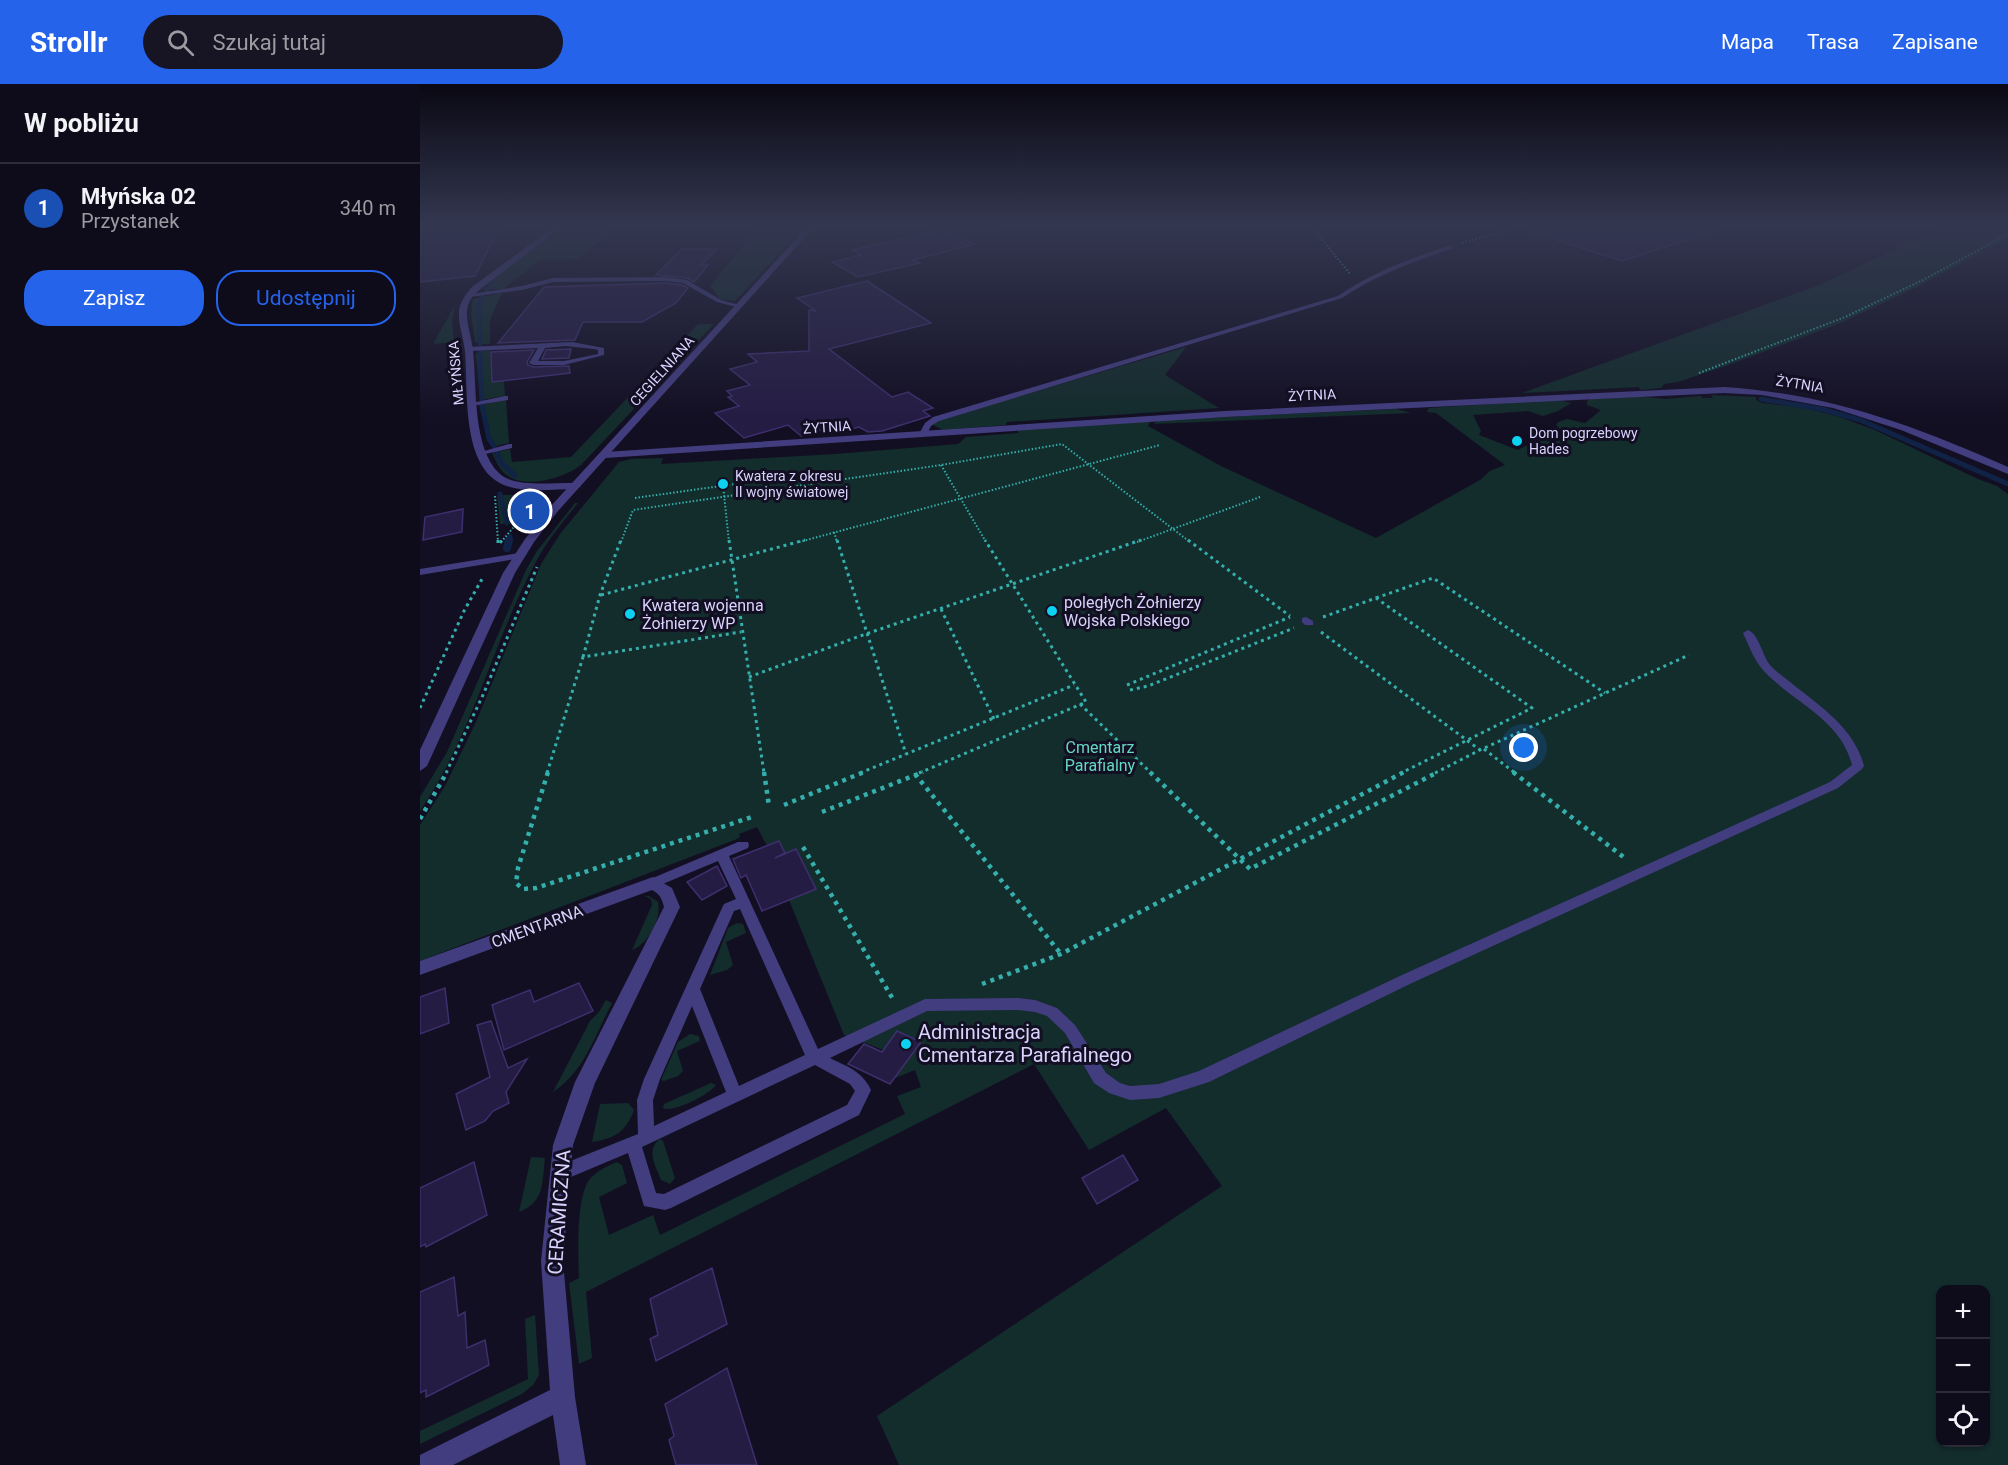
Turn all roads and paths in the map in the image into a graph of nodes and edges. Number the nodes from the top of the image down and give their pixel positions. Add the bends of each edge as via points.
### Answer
1 (475, 290) edge
2 (504, 290) edge
3 (702, 290) edge
4 (754, 290) edge
5 (1349, 290) edge
6 (1900, 290) edge
7 (470, 295) junction
8 (740, 306) junction
9 (543, 346) junction
10 (468, 349) junction
11 (1671, 392) junction
12 (506, 398) dead end
13 (471, 404) junction
14 (923, 434) junction
15 (1160, 445) dead end
16 (509, 446) dead end
17 (482, 453) junction
18 (605, 455) junction
19 (941, 465) junction
20 (1087, 465) junction
21 (2008, 471) edge
22 (764, 480) dead end
23 (576, 486) junction
24 (723, 486) junction
25 (495, 490) dead end
26 (500, 492) dead end
27 (723, 496) junction
28 (1260, 497) dead end
29 (635, 498) dead end
30 (959, 499) junction
31 (522, 518) dead end
32 (1173, 529) junction
33 (834, 531) junction
34 (498, 546) dead end
35 (519, 556) junction
36 (730, 561) junction
37 (538, 565) dead end
38 (420, 572) edge
39 (1012, 584) junction
40 (600, 595) junction
41 (1376, 598) junction
42 (941, 609) junction
43 (1290, 616) junction
44 (1304, 619) junction
45 (741, 632) junction
46 (1748, 633) dead end
47 (867, 634) junction
48 (1689, 655) dead end
49 (583, 657) junction
50 (749, 677) junction
51 (1074, 686) junction
52 (1605, 693) junction
53 (1080, 704) junction
54 (994, 719) junction
55 (1467, 740) junction
56 (1482, 750) junction
57 (906, 754) junction
58 (420, 766) edge
59 (915, 774) junction
60 (769, 806) dead end
61 (784, 806) dead end
62 (822, 812) dead end
63 (752, 817) dead end
64 (420, 819) edge
65 (743, 845) dead end
66 (802, 847) dead end
67 (722, 854) junction
68 (1239, 859) junction
69 (1642, 871) junction
70 (653, 883) junction
71 (743, 901) junction
72 (1061, 954) junction
73 (420, 968) edge
74 (976, 986) dead end
75 (692, 987) junction
76 (903, 1016) junction
77 (814, 1057) junction
78 (735, 1095) junction
79 (640, 1141) junction
80 (559, 1174) junction
81 (563, 1397) junction
82 (426, 1465) edge
83 (573, 1465) edge

1 - 7 street
2 - 7 lane
3 - 8 lane via 719,301
4 - 8 street, CEGIELNIANA
5 - 14 lane via 1340,297 936,419
6 - 11 path via 1845,317 1669,384
7 - 10 street, MŁYŃSKA via 463,313
8 - 18 street, CEGIELNIANA
9 - 9 lane via 533,363 564,363 601,356 602,349 578,344
9 - 10 lane
10 - 13 street, MŁYŃSKA
11 - 14 street, ŻYTNIA via 1225,414
11 - 21 street, ŻYTNIA via 1760,392 1834,404 1904,426
12 - 13 lane
13 - 17 street, MŁYŃSKA
14 - 18 street, ŻYTNIA
15 - 20 path
16 - 17 lane
17 - 23 street, MŁYŃSKA via 495,476 510,485
18 - 23 street, CEGIELNIANA
19 - 20 path via 1062,444
19 - 27 path
19 - 30 path
20 - 30 path
20 - 32 path
22 - 24 path
23 - 35 street, CEGIELNIANA
24 - 27 path
24 - 29 path
25 - 26 path
27 - 36 path
27 - 40 path via 633,510
28 - 32 path
30 - 33 path
30 - 39 path
31 - 34 path
32 - 39 path
32 - 43 path
33 - 36 path
33 - 47 path
35 - 38 lane
35 - 58 street, CEGIELNIANA
36 - 40 path
36 - 45 path
37 - 64 path via 471,724
39 - 42 path
39 - 51 path
40 - 49 path
41 - 44 path
41 - 52 path via 1433,578
41 - 55 path via 1532,708
42 - 47 path
42 - 54 path
43 - 44 path
43 - 44 path via 1129,687 1148,686
44 - 55 path
45 - 49 path
45 - 50 path
46 - 69 lane via 1766,668 1851,743 1858,766 1834,785
47 - 50 path
47 - 57 path
48 - 52 path
49 - 63 path via 518,868 519,887 536,888
50 - 60 path
51 - 53 path via 1086,702
51 - 54 path
52 - 56 path
53 - 59 path
53 - 68 path
54 - 57 path
55 - 56 path
55 - 68 path
56 - 68 path via 1250,869
56 - 69 path
57 - 61 path
59 - 62 path
59 - 72 path
65 - 67 lane
66 - 76 path
67 - 70 lane
67 - 71 lane
68 - 72 path
69 - 76 lane via 1203,1077 1159,1091 1130,1093 1115,1088 1101,1078 1070,1029 1052,1012 1035,1006 925,1005
70 - 73 street, CMENTARNA
70 - 80 street, CERAMICZNA via 668,893 672,907 585,1082 569,1125
71 - 75 lane via 729,908
71 - 77 lane
72 - 74 path
75 - 78 lane
75 - 79 lane via 651,1079
76 - 77 lane
77 - 78 lane
77 - 79 lane via 856,1079 863,1090 853,1110 665,1202 650,1200
78 - 79 lane
79 - 80 lane
80 - 81 street, CERAMICZNA via 552,1261
81 - 82 street
81 - 83 street, CERAMICZNA

